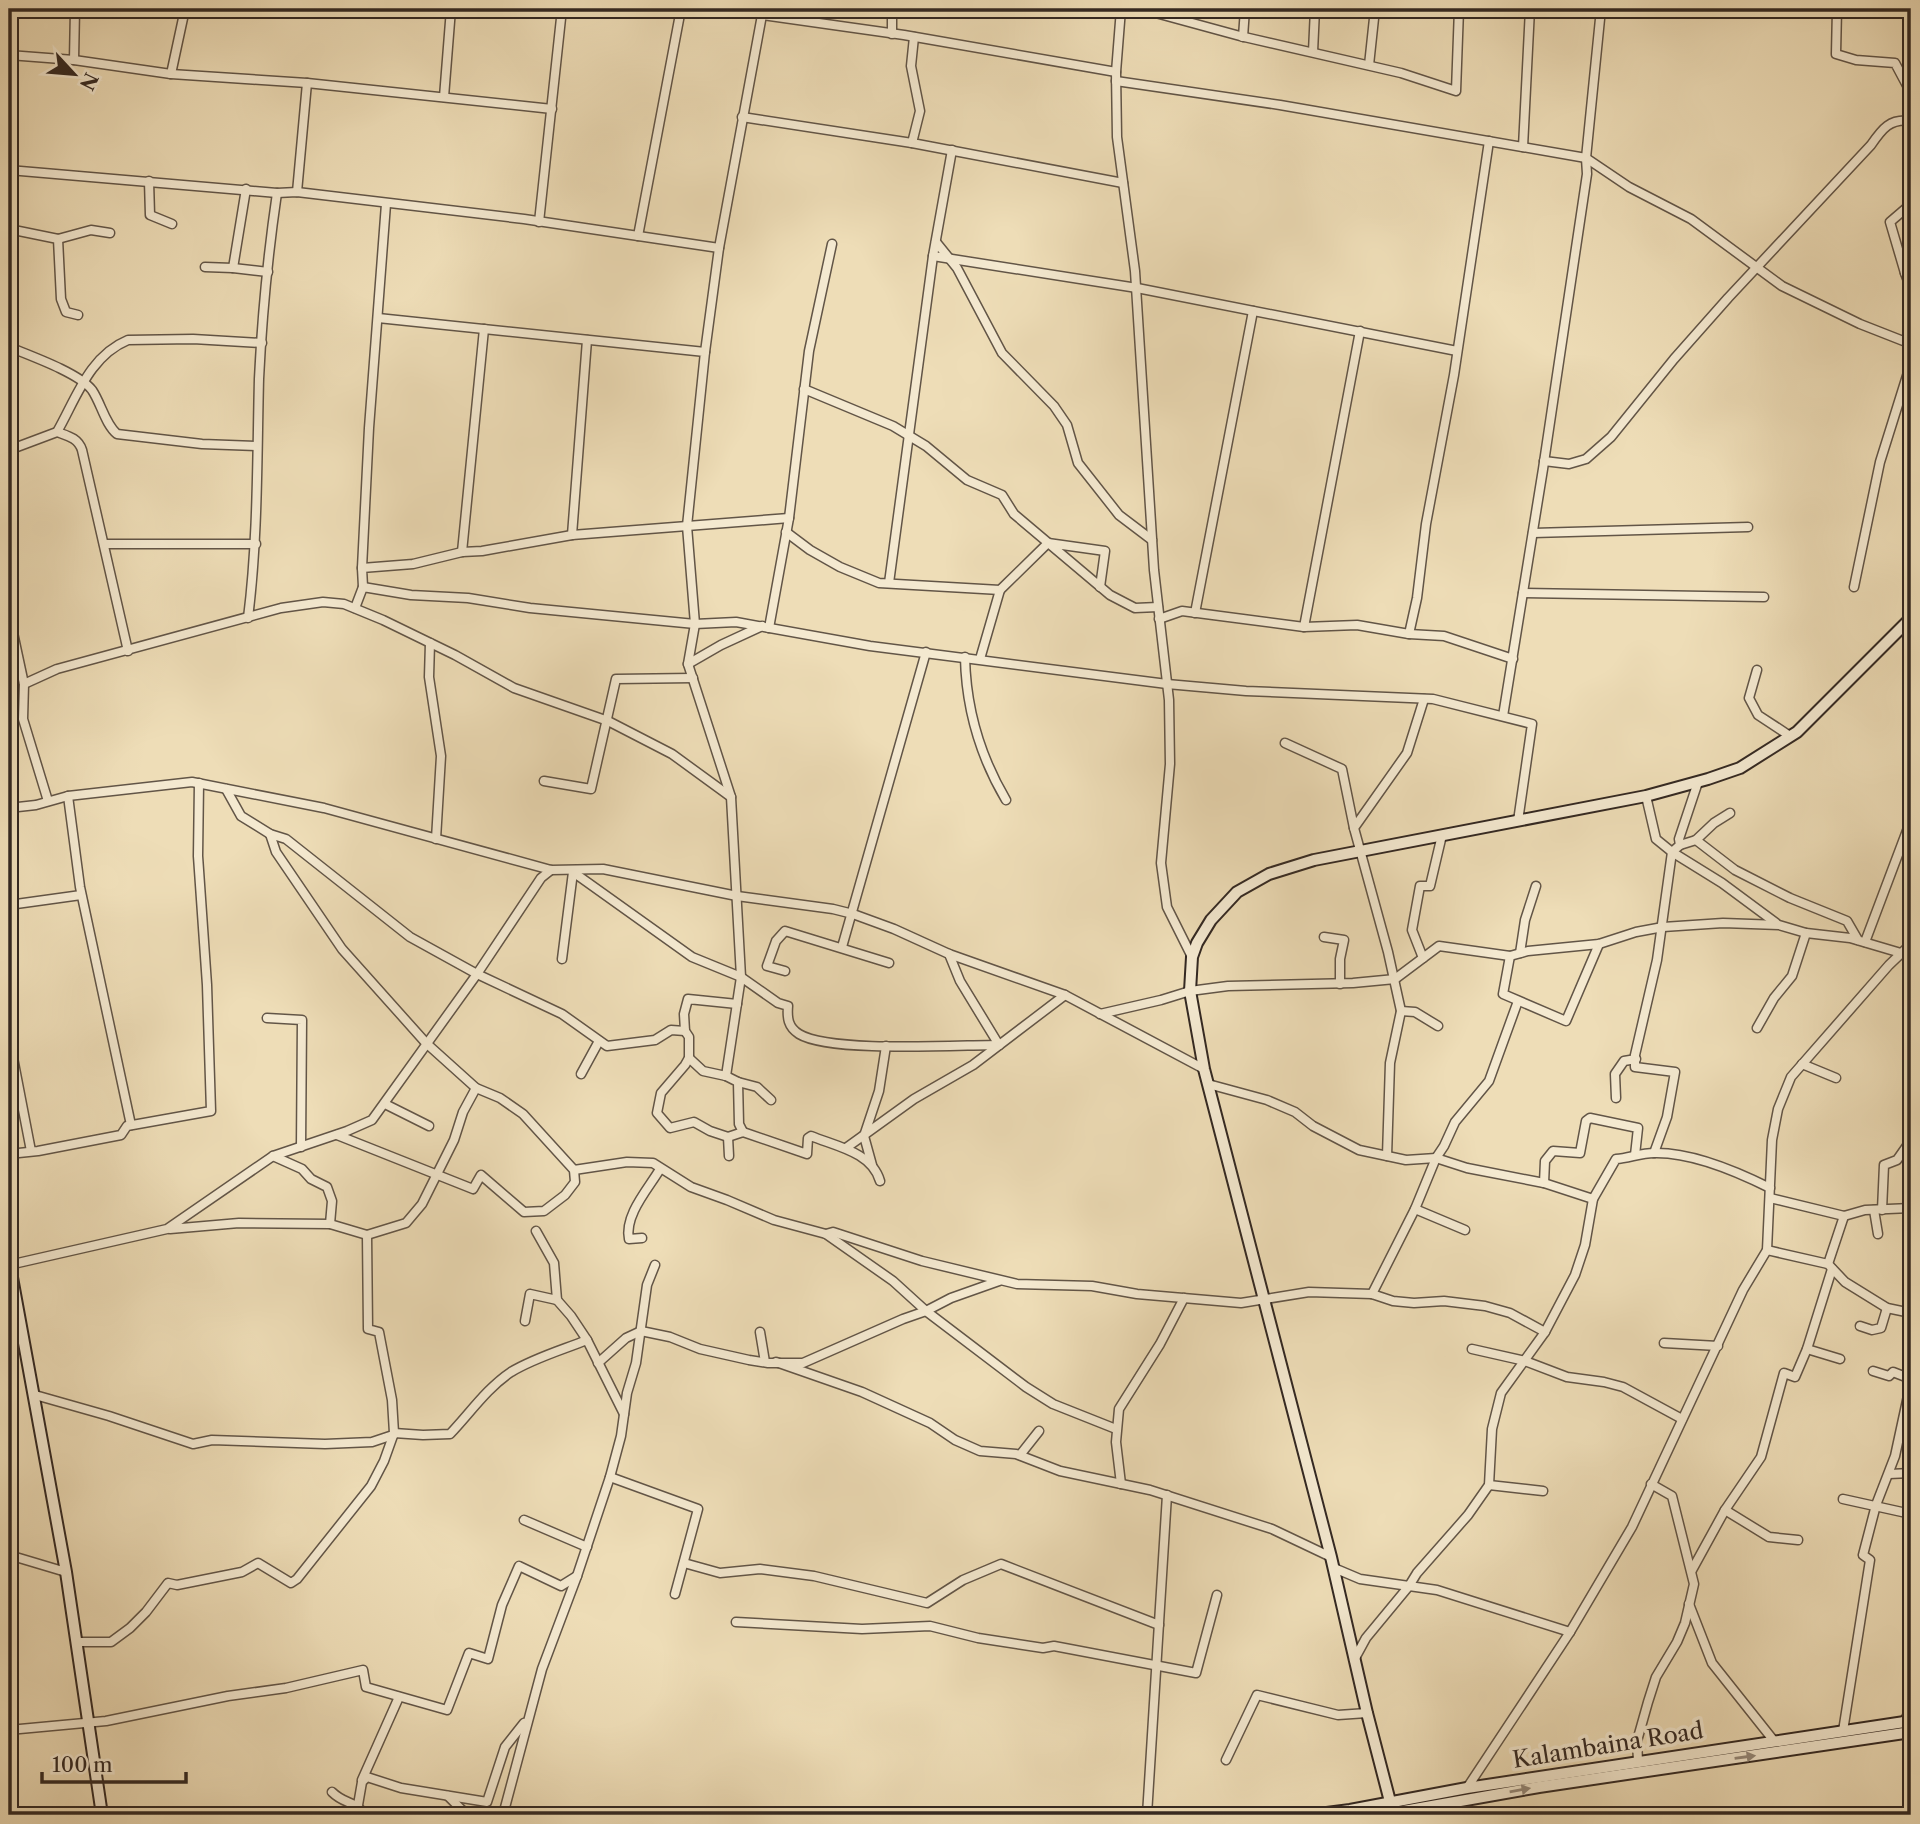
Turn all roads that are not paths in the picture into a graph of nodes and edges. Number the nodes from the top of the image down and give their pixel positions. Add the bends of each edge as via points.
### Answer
1 (75, 9) edge
2 (185, 9) edge
3 (452, 9) edge
4 (562, 9) edge
5 (681, 9) edge
6 (749, 9) edge
7 (892, 9) edge
8 (1121, 9) edge
9 (1141, 9) edge
10 (1245, 9) edge
11 (1315, 9) edge
12 (1375, 9) edge
13 (1459, 9) edge
14 (1530, 9) edge
15 (1601, 9) edge
16 (1836, 9) edge
17 (1155, 11) edge
18 (762, 15) junction
19 (892, 34) junction
20 (914, 37) junction
21 (1243, 37) junction
22 (1313, 52) junction
23 (9, 55) edge
24 (74, 60) junction
25 (1368, 65) junction
26 (171, 74) junction
27 (1116, 76) junction
28 (307, 83) junction
29 (1911, 93) edge
30 (444, 97) junction
31 (552, 109) junction
32 (742, 117) junction
33 (1911, 121) edge
34 (1489, 141) junction
35 (912, 143) junction
36 (1523, 147) junction
37 (952, 150) junction
38 (1586, 158) junction
39 (9, 170) edge
40 (149, 181) junction
41 (1123, 183) junction
42 (246, 189) junction
43 (296, 192) junction
44 (277, 193) junction
45 (386, 204) junction
46 (1911, 204) edge
47 (539, 222) junction
48 (172, 224) dead end
49 (9, 229) edge
50 (110, 233) dead end
51 (638, 236) junction
52 (58, 239) junction
53 (936, 242) junction
54 (832, 244) dead end
55 (719, 248) junction
56 (933, 256) junction
57 (949, 258) junction
58 (205, 267) dead end
59 (233, 268) junction
60 (1758, 268) junction
61 (268, 272) junction
62 (1908, 274) edge
63 (1137, 288) junction
64 (1911, 289) edge
65 (1253, 311) junction
66 (78, 315) dead end
67 (377, 318) junction
68 (484, 329) junction
69 (1360, 331) junction
70 (587, 340) junction
71 (262, 343) junction
72 (1911, 344) edge
73 (9, 347) edge
74 (1457, 351) junction
75 (705, 352) junction
76 (1911, 363) edge
77 (84, 380) junction
78 (804, 389) junction
79 (57, 432) junction
80 (909, 436) junction
81 (257, 446) junction
82 (9, 450) edge
83 (1544, 461) junction
84 (789, 518) junction
85 (687, 526) junction
86 (1748, 527) dead end
87 (786, 532) junction
88 (1533, 533) junction
89 (572, 535) junction
90 (1152, 540) junction
91 (1048, 543) junction
92 (104, 544) junction
93 (256, 544) junction
94 (462, 552) junction
95 (362, 568) junction
96 (889, 583) junction
97 (363, 587) junction
98 (1100, 587) junction
99 (1854, 587) dead end
100 (1000, 590) junction
101 (1523, 593) junction
102 (1764, 597) dead end
103 (1158, 607) junction
104 (355, 608) junction
105 (1195, 613) junction
106 (9, 614) edge
107 (248, 618) junction
108 (1911, 618) edge
109 (1159, 619) junction
110 (695, 624) junction
111 (766, 627) junction
112 (1304, 627) junction
113 (1409, 634) junction
114 (430, 643) junction
115 (128, 650) junction
116 (926, 652) junction
117 (965, 657) junction
118 (980, 659) junction
119 (1513, 659) junction
120 (688, 664) junction
121 (1756, 670) dead end
122 (693, 678) junction
123 (24, 684) junction
124 (1167, 684) junction
125 (1424, 699) junction
126 (1503, 716) junction
127 (607, 721) junction
128 (1790, 736) junction
129 (1285, 743) dead end
130 (544, 781) dead end
131 (1698, 782) junction
132 (199, 783) junction
133 (226, 789) junction
134 (68, 796) junction
135 (1646, 796) junction
136 (731, 797) junction
137 (1006, 800) dead end
138 (48, 801) junction
139 (9, 808) edge
140 (1730, 813) dead end
141 (1911, 820) edge
142 (1518, 821) junction
143 (1354, 828) junction
144 (270, 834) junction
145 (1442, 835) junction
146 (436, 839) junction
147 (1696, 840) junction
148 (1680, 845) junction
149 (1359, 851) junction
150 (1672, 852) junction
151 (551, 870) junction
152 (573, 872) junction
153 (1536, 886) dead end
154 (82, 895) junction
155 (737, 896) junction
156 (9, 905) edge
157 (850, 913) junction
158 (1779, 925) junction
159 (1663, 927) junction
160 (1806, 933) junction
161 (1324, 937) dead end
162 (1861, 941) junction
163 (1599, 944) junction
164 (1911, 944) edge
165 (842, 947) junction
166 (1520, 953) junction
167 (949, 954) junction
168 (1907, 955) edge
169 (1510, 956) junction
170 (1192, 957) junction
171 (1423, 958) junction
172 (562, 959) dead end
173 (889, 963) dead end
174 (785, 971) dead end
175 (477, 974) junction
176 (741, 977) junction
177 (1395, 979) junction
178 (1340, 984) junction
179 (1190, 991) junction
180 (1065, 995) junction
181 (1518, 1001) junction
182 (737, 1004) junction
183 (1401, 1011) junction
184 (1100, 1014) junction
185 (267, 1018) dead end
186 (1438, 1026) dead end
187 (1757, 1028) dead end
188 (685, 1031) junction
189 (9, 1037) edge
190 (599, 1041) junction
191 (426, 1043) junction
192 (999, 1045) junction
193 (886, 1046) junction
194 (689, 1058) junction
195 (1636, 1059) junction
196 (1802, 1064) junction
197 (1203, 1069) junction
198 (580, 1074) dead end
199 (726, 1076) junction
200 (1836, 1078) dead end
201 (738, 1082) junction
202 (1208, 1084) junction
203 (475, 1088) junction
204 (1616, 1098) dead end
205 (771, 1100) dead end
206 (385, 1104) junction
207 (131, 1125) junction
208 (429, 1126) dead end
209 (743, 1132) junction
210 (337, 1135) junction
211 (864, 1136) junction
212 (728, 1137) junction
213 (1911, 1140) edge
214 (301, 1147) junction
215 (846, 1148) junction
216 (31, 1151) junction
217 (1654, 1153) junction
218 (9, 1154) edge
219 (1635, 1155) junction
220 (273, 1156) junction
221 (729, 1156) dead end
222 (1387, 1156) junction
223 (1436, 1158) junction
224 (872, 1165) junction
225 (660, 1169) junction
226 (574, 1171) junction
227 (437, 1176) junction
228 (880, 1181) dead end
229 (1544, 1183) junction
230 (1770, 1188) junction
231 (1770, 1198) junction
232 (1593, 1199) junction
233 (1911, 1208) edge
234 (1415, 1209) junction
235 (1878, 1210) junction
236 (1844, 1216) junction
237 (330, 1224) junction
238 (167, 1229) junction
239 (1465, 1230) dead end
240 (536, 1231) dead end
241 (825, 1234) junction
242 (1878, 1234) dead end
243 (367, 1235) junction
244 (642, 1238) dead end
245 (1768, 1250) junction
246 (9, 1264) edge
247 (655, 1265) dead end
248 (1830, 1266) junction
249 (999, 1280) junction
250 (1372, 1294) junction
251 (1184, 1298) junction
252 (557, 1300) junction
253 (1263, 1301) junction
254 (1887, 1308) junction
255 (926, 1311) junction
256 (1911, 1313) edge
257 (525, 1321) dead end
258 (1860, 1326) dead end
259 (641, 1331) junction
260 (760, 1332) dead end
261 (1545, 1332) junction
262 (587, 1340) junction
263 (1664, 1343) dead end
264 (1718, 1346) junction
265 (1472, 1349) dead end
266 (1807, 1349) junction
267 (1840, 1359) dead end
268 (1525, 1361) junction
269 (765, 1362) junction
270 (776, 1362) junction
271 (598, 1363) junction
272 (1873, 1371) dead end
273 (1911, 1381) edge
274 (35, 1395) junction
275 (624, 1414) junction
276 (1682, 1419) junction
277 (1116, 1429) junction
278 (1040, 1431) dead end
279 (393, 1434) junction
280 (1020, 1455) junction
281 (1911, 1473) edge
282 (1889, 1474) junction
283 (610, 1477) junction
284 (1121, 1484) junction
285 (1651, 1484) junction
286 (1489, 1485) junction
287 (1543, 1491) dead end
288 (1167, 1495) junction
289 (1843, 1499) dead end
290 (1875, 1505) junction
291 (1725, 1510) junction
292 (1911, 1514) edge
293 (524, 1520) dead end
294 (1798, 1540) dead end
295 (587, 1547) junction
296 (9, 1555) edge
297 (684, 1563) junction
298 (1332, 1563) junction
299 (1692, 1570) junction
300 (66, 1572) junction
301 (577, 1576) junction
302 (1409, 1586) junction
303 (676, 1594) dead end
304 (1217, 1595) dead end
305 (1689, 1604) junction
306 (736, 1622) dead end
307 (1160, 1625) junction
308 (1570, 1632) junction
309 (78, 1642) junction
310 (1354, 1660) junction
311 (1157, 1666) junction
312 (399, 1697) junction
313 (1911, 1707) edge
314 (1367, 1713) junction
315 (528, 1720) junction
316 (88, 1721) junction
317 (1907, 1721) edge
318 (9, 1730) edge
319 (1843, 1731) junction
320 (1911, 1732) edge
321 (1774, 1741) junction
322 (1226, 1760) dead end
323 (1638, 1761) junction
324 (362, 1782) junction
325 (1466, 1788) junction
326 (332, 1792) dead end
327 (448, 1797) junction
328 (358, 1805) junction
329 (1391, 1807) junction
330 (1377, 1812) edge
331 (102, 1815) edge
332 (365, 1815) edge
333 (467, 1815) edge
334 (503, 1815) edge
335 (1147, 1815) edge
336 (1311, 1815) edge

1 - 24 street
2 - 26 street
3 - 30 street
4 - 31 street
5 - 51 street
6 - 18 street
7 - 19 street
8 - 27 street
9 - 17 street
10 - 21 street
11 - 22 street
12 - 25 street
13 - 25 street via 1456,91
14 - 36 street
15 - 38 street
16 - 29 street via 1836,54 1895,63
17 - 21 street
18 - 19 street
18 - 32 street
19 - 20 street
20 - 27 street
20 - 35 street via 911,66 920,111
21 - 22 street
22 - 25 street
23 - 24 street
24 - 26 street
26 - 28 street
27 - 34 street
27 - 41 street
28 - 30 street
28 - 43 street
30 - 31 street
31 - 47 street
32 - 35 street
32 - 55 street
33 - 60 street via 1884,125
34 - 36 street
34 - 74 street
35 - 37 street
36 - 38 street
37 - 41 street
37 - 53 street
38 - 60 street via 1691,219
38 - 83 street
39 - 40 street
40 - 42 street
40 - 48 street via 150,215
41 - 63 street
42 - 44 street
42 - 59 street
43 - 44 street
43 - 45 street
44 - 61 street
45 - 47 street
45 - 67 street
46 - 62 street via 1890,222
47 - 51 street
49 - 52 street
50 - 52 street via 91,230
51 - 55 street
52 - 66 street via 61,299 65,312
53 - 56 street
53 - 57 street
54 - 78 street
55 - 75 street
56 - 57 street
56 - 80 street
57 - 63 street
57 - 90 street via 1002,353 1067,425 1078,463 1119,515
58 - 59 street
59 - 61 street
60 - 72 street via 1782,286
60 - 83 street via 1674,359 1611,437 1586,459 1569,464
61 - 71 street
62 - 64 street
63 - 65 street
63 - 90 street
65 - 69 street
65 - 105 street
67 - 68 street
67 - 95 street
68 - 70 street
68 - 94 street
69 - 74 street
69 - 112 street
70 - 75 street
70 - 89 street
71 - 77 street via 128,340 113,347
71 - 81 street
73 - 77 street
74 - 113 street
75 - 85 street
76 - 99 street via 1880,462
77 - 79 street
77 - 81 street via 117,434
78 - 80 street
78 - 84 street
79 - 82 street
79 - 92 street via 80,444
80 - 91 street via 967,480 1002,495 1014,514
80 - 96 street
81 - 93 street
83 - 88 street
84 - 85 street
84 - 87 street
85 - 89 street
85 - 110 street
86 - 88 street
87 - 96 street via 840,567
87 - 111 street
88 - 101 street
89 - 94 street
90 - 103 street
91 - 98 street
91 - 98 street via 1105,551
91 - 100 street
92 - 93 street
92 - 115 street
93 - 107 street
94 - 95 street via 414,564
95 - 97 street
96 - 100 street
97 - 104 street
97 - 110 street
98 - 103 street via 1135,608
100 - 118 street
101 - 102 street
101 - 119 street
103 - 109 street
104 - 107 street via 323,602
104 - 114 street
105 - 109 street via 1182,611
105 - 112 street
106 - 123 street
107 - 115 street
108 - 128 street
109 - 124 street
110 - 111 street via 736,622
110 - 120 street
111 - 116 street
111 - 120 street
112 - 113 street via 1357,625
113 - 119 street via 1444,636
114 - 127 street via 514,688
114 - 146 street via 429,677 441,756
115 - 123 street via 57,669
116 - 117 street
116 - 157 street
117 - 118 street
117 - 137 street via 973,723
118 - 124 street
119 - 126 street
120 - 122 street
121 - 128 street via 1749,698 1758,715
122 - 127 street via 616,679
122 - 136 street
123 - 138 street via 23,719
124 - 125 street
124 - 170 street via 1170,764 1161,863 1167,906
125 - 126 street
125 - 143 street via 1407,753
126 - 142 street via 1532,724
127 - 130 street via 591,789
127 - 136 street via 672,754
128 - 131 street via 1740,768
129 - 143 street via 1342,769
131 - 135 street
131 - 148 street
132 - 133 street
132 - 134 street
132 - 207 street via 198,856 211,1111
133 - 144 street via 241,816
133 - 146 street via 324,808
134 - 138 street
134 - 154 street
135 - 142 street
135 - 150 street via 1656,839
136 - 155 street
138 - 139 street
140 - 147 street
141 - 162 street
142 - 145 street
143 - 149 street
144 - 175 street via 286,839 410,937
144 - 191 street via 276,852 342,949
145 - 149 street
145 - 171 street via 1430,886 1420,886 1412,930
146 - 151 street
147 - 148 street
147 - 162 street via 1735,870 1847,921
148 - 150 street
149 - 170 street via 1269,874 1237,892 1212,920
149 - 177 street
150 - 158 street
150 - 159 street
151 - 152 street
151 - 175 street via 541,878
152 - 155 street via 603,869
152 - 172 street
152 - 176 street via 692,957
153 - 166 street
154 - 156 street
154 - 207 street
155 - 157 street
155 - 176 street
157 - 165 street
157 - 167 street
158 - 159 street
158 - 160 street
159 - 163 street
159 - 195 street
160 - 162 street
160 - 187 street via 1792,976
161 - 178 street via 1344,940
162 - 168 street
163 - 166 street
163 - 181 street via 1566,1021
164 - 168 street
165 - 173 street
165 - 174 street via 785,931 767,966
166 - 169 street
167 - 180 street
167 - 192 street
168 - 196 street via 1889,965
169 - 171 street via 1439,946
169 - 181 street via 1503,990
170 - 179 street
171 - 177 street
175 - 190 street via 562,1014
175 - 191 street
176 - 182 street
176 - 193 street via 788,1006 790,1026 800,1035
177 - 178 street
177 - 183 street
178 - 179 street
179 - 184 street
179 - 197 street
180 - 184 street
180 - 192 street
181 - 223 street via 1489,1081 1455,1122
182 - 188 street via 688,999
182 - 199 street
183 - 186 street via 1415,1012
183 - 222 street via 1390,1063
184 - 197 street
185 - 214 street via 302,1020
188 - 190 street via 671,1030 655,1040 629,1044 607,1046
188 - 194 street
189 - 216 street
190 - 198 street
191 - 203 street
191 - 206 street
192 - 193 street
192 - 211 street
193 - 211 street via 879,1091
194 - 199 street via 703,1071
194 - 212 street via 661,1093 657,1113 670,1128 694,1122
195 - 204 street via 1624,1061 1615,1074
195 - 217 street via 1635,1067 1675,1072 1667,1117
196 - 200 street
196 - 230 street via 1791,1077 1778,1109
197 - 202 street
199 - 201 street
201 - 205 street via 757,1087
201 - 209 street
202 - 222 street via 1266,1100 1359,1150
202 - 253 street
203 - 226 street via 523,1114
203 - 227 street
206 - 208 street
206 - 210 street via 372,1120
207 - 216 street via 121,1135
209 - 212 street
209 - 215 street via 807,1154 811,1136
210 - 214 street
210 - 227 street
211 - 215 street
211 - 224 street
212 - 221 street
213 - 235 street via 1897,1160 1884,1165
214 - 220 street
215 - 224 street
216 - 218 street
217 - 219 street
217 - 230 street via 1714,1166
219 - 229 street via 1638,1128 1590,1118 1580,1153 1553,1151 1545,1161
219 - 232 street via 1616,1159
220 - 237 street via 327,1187 332,1201
220 - 238 street
222 - 223 street
223 - 229 street
223 - 234 street
224 - 228 street
225 - 226 street via 642,1162
225 - 241 street via 691,1187 774,1220
225 - 244 street via 628,1230 629,1238
226 - 227 street via 575,1182 565,1195 544,1211 524,1212 481,1175 472,1189
227 - 243 street via 406,1223
229 - 232 street
230 - 231 street
231 - 236 street
231 - 245 street
232 - 261 street via 1575,1275
233 - 235 street
234 - 239 street
234 - 250 street
235 - 236 street
235 - 242 street
236 - 248 street
237 - 238 street via 239,1223
237 - 243 street
238 - 246 street
240 - 252 street via 554,1263
241 - 249 street via 833,1232
241 - 255 street via 893,1281
243 - 279 street via 368,1329 379,1332
245 - 248 street
245 - 264 street via 1743,1290
246 - 274 street
247 - 259 street via 647,1284
248 - 254 street via 1845,1282
248 - 266 street
249 - 251 street
249 - 255 street
250 - 253 street via 1309,1292
250 - 261 street via 1393,1301 1485,1306 1510,1313
251 - 253 street
251 - 277 street via 1119,1409
252 - 257 street via 530,1294
252 - 262 street
253 - 298 street
254 - 256 street
254 - 258 street via 1881,1328
255 - 270 street via 803,1363
255 - 277 street via 1035,1393
259 - 269 street
259 - 271 street
259 - 275 street
260 - 269 street
261 - 268 street
262 - 271 street
262 - 279 street via 509,1374 450,1434
263 - 264 street
264 - 276 street
265 - 268 street
266 - 267 street
266 - 291 street via 1795,1377 1784,1373 1760,1457
268 - 276 street via 1567,1377 1623,1387
268 - 286 street via 1501,1393 1492,1429
269 - 270 street
270 - 280 street via 847,1386 980,1451
271 - 275 street
272 - 273 street via 1889,1376 1893,1372
273 - 282 street
274 - 279 street via 193,1444 212,1440 372,1442
274 - 300 street
275 - 283 street
276 - 285 street
277 - 284 street
278 - 280 street
279 - 309 street via 371,1486 291,1583 258,1563 242,1572 168,1583 146,1612 110,1642
280 - 284 street via 1060,1471
281 - 282 street
282 - 290 street
283 - 295 street
283 - 297 street via 698,1509
284 - 288 street
285 - 299 street via 1672,1496
285 - 308 street via 1632,1527
286 - 287 street
286 - 302 street
288 - 298 street via 1272,1529
288 - 307 street
289 - 290 street
290 - 292 street
290 - 319 street via 1863,1555 1870,1560
291 - 294 street via 1769,1537
291 - 299 street
293 - 295 street
295 - 301 street
296 - 300 street
297 - 303 street
297 - 307 street via 720,1573 760,1569 814,1576 927,1602 962,1580 1001,1564
298 - 302 street via 1360,1579
298 - 310 street
299 - 305 street
300 - 309 street
301 - 312 street via 561,1586 519,1566 502,1605 488,1659 469,1653 447,1710
301 - 315 street via 541,1669
302 - 308 street via 1437,1590
302 - 310 street
304 - 311 street via 1196,1673
305 - 321 street via 1712,1663
305 - 323 street via 1677,1642 1652,1690 1637,1741
306 - 311 street via 862,1629 930,1626
307 - 311 street
308 - 325 street
309 - 316 street
310 - 314 street
311 - 335 street
312 - 316 street via 366,1687 363,1670 286,1688
312 - 324 street
313 - 317 street
314 - 322 street via 1338,1715 1256,1695
314 - 329 street
315 - 327 street via 505,1747 487,1801
315 - 334 street
316 - 318 street
316 - 331 street
317 - 319 street, Kalambaina Road
319 - 321 street, Kalambaina Road
329 -> 320 street
321 - 323 street, Kalambaina Road
323 - 325 street, Kalambaina Road
324 - 327 street via 367,1777
324 - 328 street
325 - 329 street, Kalambaina Road
326 - 328 street via 340,1800
327 - 333 street
328 - 332 street
329 - 330 street, Kalambaina Road
330 - 336 street, Kalambaina Road

